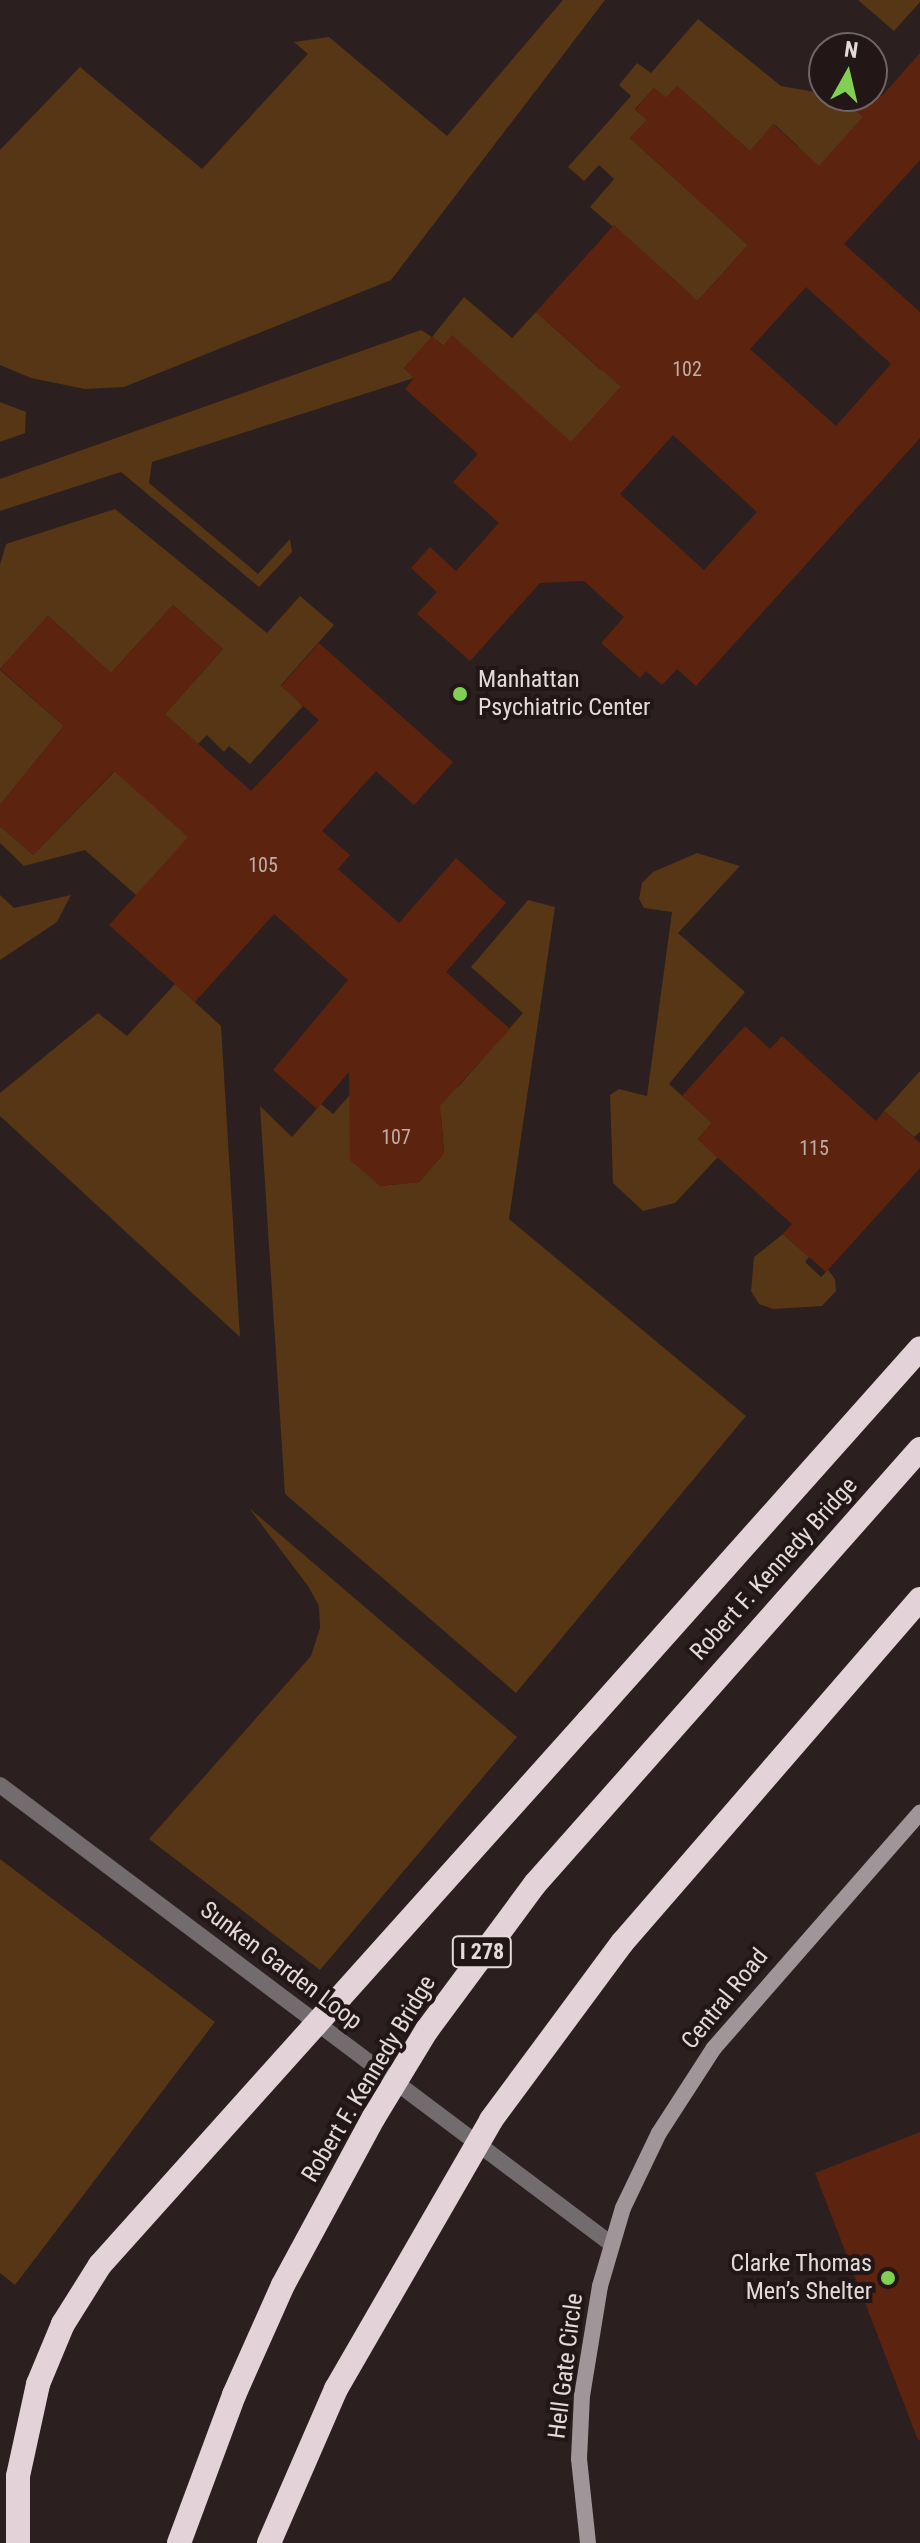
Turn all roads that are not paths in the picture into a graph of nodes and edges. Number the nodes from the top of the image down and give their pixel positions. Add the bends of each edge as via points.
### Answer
1 (920, 1348) edge
2 (920, 1449) edge
3 (920, 1599) edge
4 (0, 1785) edge
5 (920, 1813) edge
6 (610, 2243) junction
7 (18, 2543) edge
8 (179, 2543) edge
9 (269, 2543) edge
10 (588, 2543) edge

1 - 7 highway, bridge via 100,2265 63,2324 38,2384 18,2476
2 - 8 highway, Robert F. Kennedy Bridge / I 278, bridge via 575,1837 477,1958 427,2030 283,2285 234,2395
3 - 9 highway, bridge via 622,1943 491,2120 336,2389
4 - 6 street, Sunken Garden Loop
5 - 6 street, Central Road via 714,2048 659,2133
6 - 10 street, Hell Gate Circle via 582,2396 579,2459

